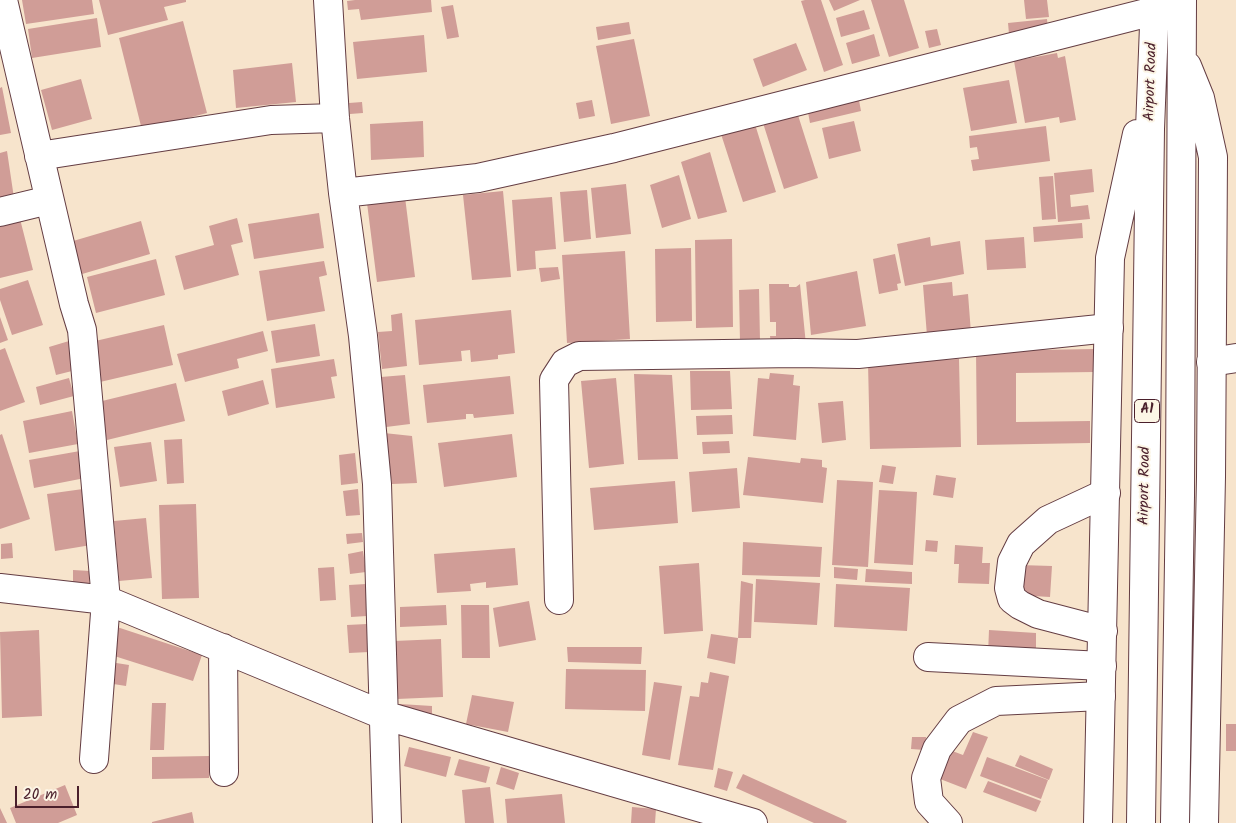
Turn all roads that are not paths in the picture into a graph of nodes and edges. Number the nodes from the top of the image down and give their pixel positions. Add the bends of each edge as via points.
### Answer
1 (328, 0) edge
2 (1182, 0) edge
3 (2, 3) edge
4 (1154, 6) edge
5 (1153, 51) junction
6 (1182, 53) junction
7 (335, 118) junction
8 (40, 156) junction
9 (343, 193) junction
10 (49, 200) junction
11 (0, 212) edge
12 (1109, 328) junction
13 (1224, 360) edge
14 (1106, 493) junction
15 (0, 588) edge
16 (106, 600) junction
17 (558, 600) dead end
18 (1102, 631) junction
19 (222, 648) junction
20 (928, 657) dead end
21 (1102, 666) junction
22 (1101, 696) junction
23 (383, 715) junction
24 (94, 759) dead end
25 (224, 772) dead end
26 (387, 823) edge
27 (753, 823) edge
28 (948, 823) edge
29 (1098, 823) edge
30 (1141, 823) edge
31 (1175, 823) edge
32 (1204, 823) edge

1 - 7 main road
2 - 6 main road, Airport Road / A1
3 - 8 main road
4 - 5 main road, Airport Road / A1
4 - 9 main road via 614,148 478,178
5 - 12 main road via 1132,165 1110,258
5 - 30 main road, Airport Road / A1
6 - 13 main road via 1200,98 1213,157
6 - 31 main road, Airport Road / A1
7 - 8 main road via 271,120
7 - 9 main road
8 - 10 main road
9 - 23 main road via 363,336 377,484
10 - 11 main road
10 - 16 main road via 82,330
12 - 14 main road
12 - 17 main road via 858,354 579,356 565,363 554,380
13 - 32 main road via 1211,477
14 - 18 main road
14 - 18 main road via 1048,520 1020,544 1012,562 1009,588 1012,599 1038,614
15 - 16 main road
16 - 19 main road
16 - 24 main road
18 - 21 main road
19 - 23 main road
19 - 25 main road
20 - 21 main road
21 - 22 main road
22 - 28 main road via 996,701 958,720 937,749 926,778 929,802
22 - 29 main road
23 - 26 main road
23 - 27 main road

